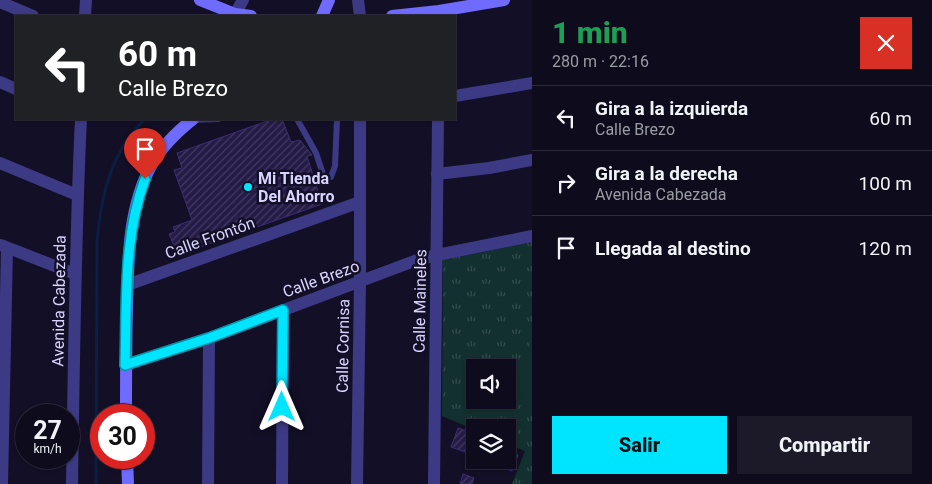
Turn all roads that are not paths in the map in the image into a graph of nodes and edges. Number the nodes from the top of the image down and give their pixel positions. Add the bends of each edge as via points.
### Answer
1 (86, 0) edge
2 (200, 0) edge
3 (243, 0) edge
4 (329, 0) edge
5 (358, 0) edge
6 (504, 0) edge
7 (0, 2) edge
8 (439, 13) edge
9 (31, 15) edge
10 (85, 15) edge
11 (239, 15) edge
12 (322, 15) edge
13 (360, 15) edge
14 (408, 15) edge
15 (0, 82) edge
16 (532, 82) edge
17 (15, 89) edge
18 (456, 96) edge
19 (81, 120) edge
20 (191, 120) edge
21 (298, 120) edge
22 (337, 120) edge
23 (360, 120) edge
24 (438, 120) edge
25 (532, 160) edge
26 (0, 163) edge
27 (437, 174) junction
28 (77, 195) junction
29 (360, 202) junction
30 (532, 236) edge
31 (3, 247) edge
32 (437, 255) junction
33 (75, 274) junction
34 (360, 282) junction
35 (127, 285) junction
36 (283, 310) junction
37 (209, 338) junction
38 (125, 365) junction
39 (126, 404) edge
40 (127, 469) edge
41 (2, 484) edge
42 (72, 484) edge
43 (128, 484) edge
44 (208, 484) edge
45 (282, 484) edge
46 (357, 484) edge
47 (434, 484) edge

1 - 10 street
2 - 11 main road
3 - 11 street
4 - 12 main road
5 - 13 street
6 - 8 main road
7 - 9 street
8 - 14 main road
15 - 17 street
16 - 18 street
19 - 28 street, Avenida Cabezada
20 - 35 main road via 168,142 145,179 132,224
21 - 22 lane via 326,178 331,177 335,166
23 - 29 street, Calle Cornisa
24 - 27 street, Calle Maineles
25 - 27 street
26 - 28 street
27 - 32 street, Calle Maineles
28 - 33 street, Avenida Cabezada
29 - 34 street, Calle Cornisa
29 - 35 street, Calle Frontón
30 - 32 street, Calle Brezo
31 - 33 street
31 - 41 street
32 - 34 street, Calle Brezo
32 - 47 street, Calle Maineles
33 - 42 street, Avenida Cabezada
34 - 36 street, Calle Brezo
34 - 46 street, Calle Cornisa
35 - 38 main road
36 - 37 street, Calle Brezo
36 - 45 street
37 - 38 street, Calle Brezo
37 - 44 street
38 - 39 main road
40 - 43 main road

